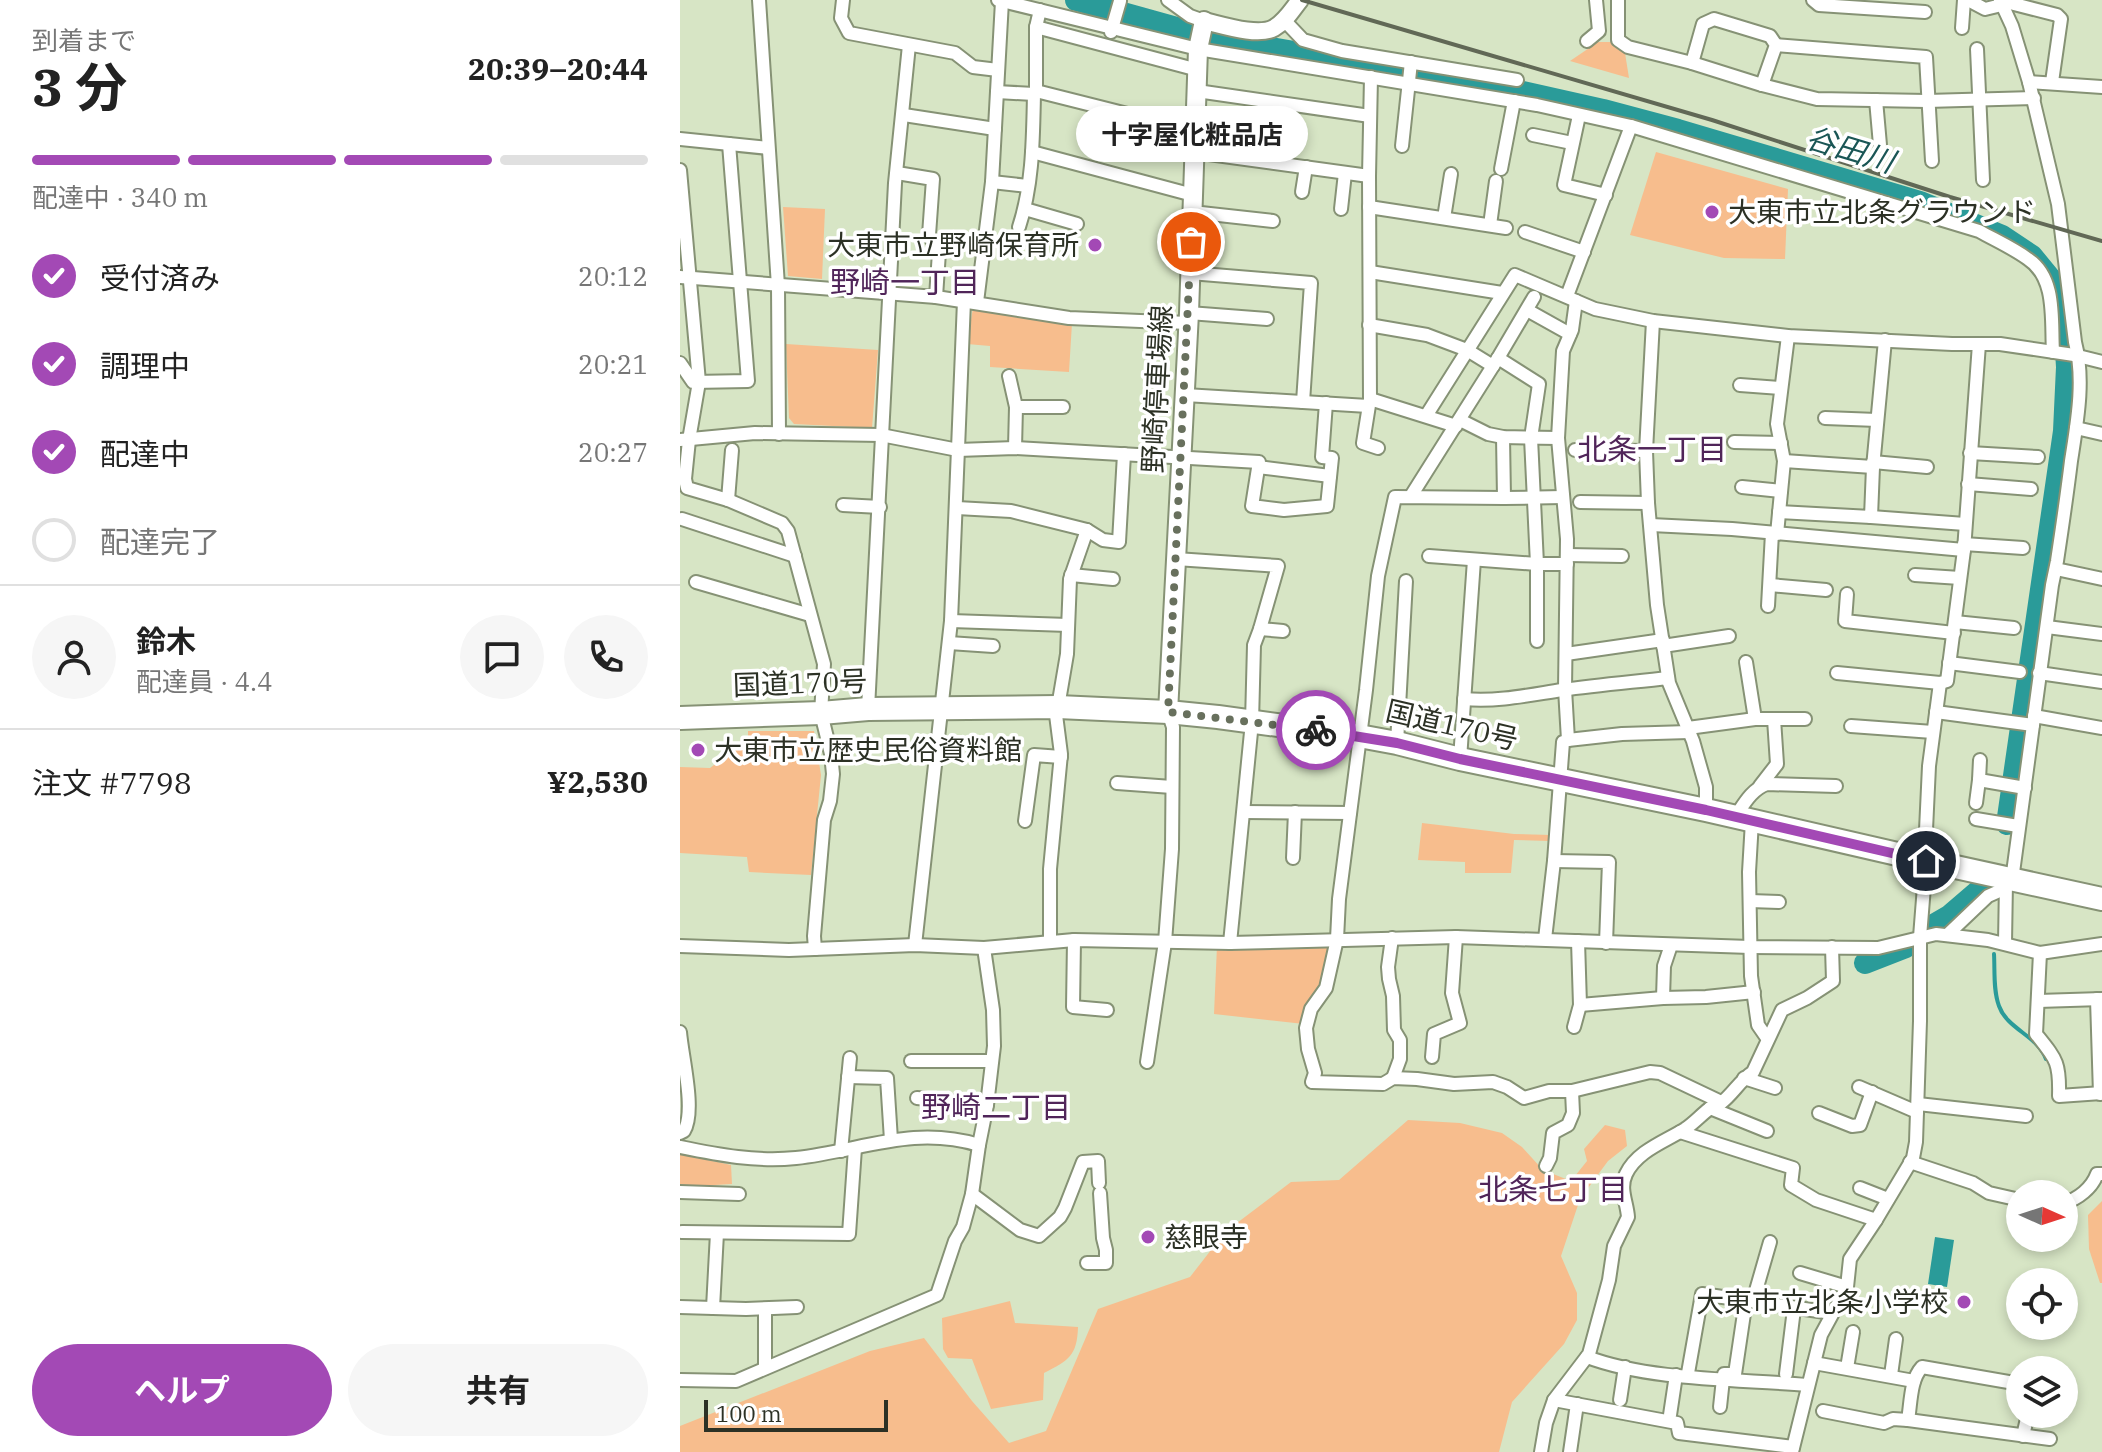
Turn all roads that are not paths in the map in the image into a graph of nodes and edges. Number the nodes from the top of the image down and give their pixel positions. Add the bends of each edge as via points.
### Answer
1 (759, 0) edge
2 (843, 0) edge
3 (1168, 0) edge
4 (1300, 0) edge
5 (1596, 0) edge
6 (1618, 0) edge
7 (1813, 0) edge
8 (1966, 0) edge
9 (1000, 1) edge
10 (2001, 2) edge
11 (1868, 4) edge
12 (1117, 9) edge
13 (1040, 10) junction
14 (1925, 12) dead end
15 (1284, 20) junction
16 (1036, 27) junction
17 (1962, 28) dead end
18 (1202, 35) junction
19 (1587, 41) dead end
20 (909, 45) junction
21 (1108, 45) junction
22 (1776, 45) junction
23 (1977, 49) dead end
24 (1411, 62) junction
25 (1692, 63) junction
26 (998, 70) junction
27 (1198, 70) junction
28 (1371, 77) junction
29 (1517, 80) dead end
30 (2029, 82) junction
31 (2052, 82) junction
32 (1409, 83) junction
33 (1762, 85) junction
34 (2102, 87) edge
35 (1197, 91) junction
36 (997, 92) junction
37 (1035, 92) junction
38 (2034, 98) junction
39 (1979, 99) junction
40 (1876, 100) junction
41 (1514, 101) junction
42 (1927, 101) junction
43 (904, 115) junction
44 (1370, 116) junction
45 (1578, 120) dead end
46 (1631, 126) junction
47 (995, 129) junction
48 (1195, 131) junction
49 (1533, 135) dead end
50 (680, 139) edge
51 (1572, 143) junction
52 (729, 144) junction
53 (1880, 145) dead end
54 (1402, 146) dead end
55 (768, 148) junction
56 (1032, 152) junction
57 (1194, 152) junction
58 (1932, 161) dead end
59 (1306, 167) junction
60 (680, 170) edge
61 (897, 173) junction
62 (1345, 173) junction
63 (1451, 174) dead end
64 (1369, 176) junction
65 (1983, 180) dead end
66 (992, 182) junction
67 (1028, 186) junction
68 (1302, 192) dead end
69 (1606, 195) junction
70 (1193, 203) junction
71 (1369, 207) junction
72 (1025, 209) junction
73 (1341, 209) dead end
74 (1444, 218) junction
75 (1273, 221) dead end
76 (1077, 224) dead end
77 (1490, 225) junction
78 (1019, 227) dead end
79 (1506, 228) dead end
80 (1525, 232) dead end
81 (1584, 252) junction
82 (1370, 272) junction
83 (1190, 273) junction
84 (685, 277) edge
85 (741, 281) junction
86 (778, 286) junction
87 (1502, 293) junction
88 (889, 295) junction
89 (936, 297) junction
90 (1534, 297) dead end
91 (1572, 299) junction
92 (971, 301) junction
93 (1527, 310) junction
94 (1189, 318) junction
95 (1267, 319) dead end
96 (1653, 321) junction
97 (1369, 325) junction
98 (1570, 334) junction
99 (1788, 336) junction
100 (1885, 340) junction
101 (1979, 344) junction
102 (1467, 350) junction
103 (2067, 354) junction
104 (1496, 362) junction
105 (2102, 362) edge
106 (680, 363) edge
107 (1009, 376) dead end
108 (699, 382) junction
109 (1740, 385) dead end
110 (1781, 388) junction
111 (1185, 395) junction
112 (1303, 402) junction
113 (1369, 402) junction
114 (1326, 403) junction
115 (1016, 407) junction
116 (1063, 407) dead end
117 (1426, 416) junction
118 (1825, 418) dead end
119 (1877, 420) junction
120 (1458, 423) junction
121 (2076, 428) junction
122 (779, 434) junction
123 (2102, 434) edge
124 (881, 435) junction
125 (1503, 437) junction
126 (1531, 438) junction
127 (1558, 438) junction
128 (684, 440) edge
129 (1734, 442) dead end
130 (1781, 443) junction
131 (1015, 448) junction
132 (1378, 448) dead end
133 (732, 450) dead end
134 (958, 450) junction
135 (1575, 450) dead end
136 (1646, 451) junction
137 (1970, 453) junction
138 (1124, 454) junction
139 (2038, 457) dead end
140 (1181, 458) junction
141 (1784, 461) junction
142 (1873, 464) junction
143 (1258, 467) junction
144 (1927, 467) dead end
145 (1330, 476) junction
146 (1968, 484) junction
147 (1742, 487) dead end
148 (2031, 489) dead end
149 (1781, 491) junction
150 (1411, 496) junction
151 (1534, 497) junction
152 (1563, 497) junction
153 (1504, 498) junction
154 (728, 500) junction
155 (1580, 502) dead end
156 (1648, 503) junction
157 (843, 505) dead end
158 (880, 507) junction
159 (957, 508) junction
160 (1779, 512) junction
161 (1871, 517) junction
162 (682, 519) dead end
163 (1965, 524) junction
164 (1651, 525) junction
165 (1087, 530) junction
166 (1775, 534) junction
167 (1964, 547) junction
168 (2023, 548) dead end
169 (795, 556) junction
170 (1429, 556) dead end
171 (1622, 556) dead end
172 (1176, 559) junction
173 (1568, 559) junction
174 (1474, 560) junction
175 (1537, 564) junction
176 (2056, 569) junction
177 (1071, 575) junction
178 (1915, 575) dead end
179 (1960, 578) junction
180 (1113, 579) dead end
181 (2102, 579) edge
182 (1406, 581) dead end
183 (696, 582) dead end
184 (1770, 585) junction
185 (1826, 590) dead end
186 (1847, 594) dead end
187 (1768, 606) dead end
188 (810, 615) junction
189 (951, 621) junction
190 (1068, 625) junction
191 (2047, 627) junction
192 (1954, 628) junction
193 (2014, 628) dead end
194 (1260, 629) junction
195 (1283, 631) dead end
196 (2102, 634) edge
197 (1729, 636) dead end
198 (1537, 641) dead end
199 (949, 643) junction
200 (1663, 643) junction
201 (993, 646) dead end
202 (1566, 654) junction
203 (1746, 662) dead end
204 (1949, 663) junction
205 (2020, 672) dead end
206 (1837, 673) dead end
207 (2039, 673) junction
208 (1668, 678) junction
209 (2102, 682) edge
210 (1940, 683) junction
211 (1565, 689) junction
212 (1464, 699) junction
213 (1056, 707) junction
214 (868, 709) junction
215 (941, 709) junction
216 (1168, 712) junction
217 (1936, 712) junction
218 (821, 713) junction
219 (680, 718) edge
220 (1755, 719) junction
221 (1774, 719) junction
222 (1805, 719) dead end
223 (1252, 722) junction
224 (2027, 722) junction
225 (1851, 726) dead end
226 (2102, 728) edge
227 (1689, 730) junction
228 (1933, 732) junction
229 (1359, 736) junction
230 (1568, 740) junction
231 (1397, 743) junction
232 (1061, 757) junction
233 (1460, 759) junction
234 (1980, 760) dead end
235 (1561, 780) junction
236 (1979, 780) junction
237 (1117, 783) dead end
238 (1836, 786) dead end
239 (1172, 787) junction
240 (1759, 787) junction
241 (2018, 787) junction
242 (1976, 803) dead end
243 (1706, 810) junction
244 (1244, 812) junction
245 (1295, 812) junction
246 (1350, 813) junction
247 (1743, 819) junction
248 (1976, 819) dead end
249 (1025, 821) dead end
250 (2018, 826) junction
251 (1293, 858) dead end
252 (1923, 860) junction
253 (1554, 861) junction
254 (2008, 881) junction
255 (2102, 899) edge
256 (1750, 901) junction
257 (1779, 902) dead end
258 (1947, 935) junction
259 (1456, 937) junction
260 (1920, 937) junction
261 (1392, 938) junction
262 (1337, 939) junction
263 (1545, 939) junction
264 (1074, 940) junction
265 (1050, 941) junction
266 (1578, 941) junction
267 (1165, 942) junction
268 (1230, 943) junction
269 (1606, 943) junction
270 (2005, 943) junction
271 (2102, 944) edge
272 (915, 945) junction
273 (1671, 945) junction
274 (680, 946) edge
275 (1750, 947) junction
276 (1832, 947) junction
277 (984, 948) junction
278 (815, 949) junction
279 (2040, 953) junction
280 (1754, 992) junction
281 (1663, 998) junction
282 (2100, 999) edge
283 (2038, 1001) junction
284 (1580, 1005) junction
285 (1107, 1010) dead end
286 (1574, 1027) dead end
287 (680, 1032) edge
288 (1767, 1038) junction
289 (1432, 1057) dead end
290 (850, 1058) dead end
291 (911, 1061) dead end
292 (992, 1061) junction
293 (1147, 1062) dead end
294 (848, 1077) junction
295 (1393, 1078) junction
296 (1744, 1078) junction
297 (1859, 1087) dead end
298 (1775, 1088) dead end
299 (1572, 1091) junction
300 (1872, 1092) junction
301 (2101, 1094) edge
302 (917, 1098) dead end
303 (987, 1105) junction
304 (1716, 1105) junction
305 (1918, 1108) junction
306 (1819, 1113) dead end
307 (2026, 1116) dead end
308 (1767, 1131) dead end
309 (1680, 1132) junction
310 (680, 1133) edge
311 (891, 1140) junction
312 (979, 1145) junction
313 (680, 1147) edge
314 (855, 1148) junction
315 (841, 1151) junction
316 (1910, 1162) junction
317 (1546, 1166) dead end
318 (2102, 1174) edge
319 (1860, 1188) dead end
320 (680, 1192) edge
321 (739, 1194) dead end
322 (972, 1194) junction
323 (2078, 1196) edge
324 (2006, 1197) edge
325 (1888, 1199) junction
326 (1876, 1220) junction
327 (682, 1232) dead end
328 (717, 1233) junction
329 (1770, 1242) dead end
330 (1087, 1263) dead end
331 (1800, 1273) dead end
332 (1847, 1287) junction
333 (1750, 1300) junction
334 (680, 1307) edge
335 (797, 1307) dead end
336 (713, 1308) junction
337 (765, 1309) junction
338 (1794, 1309) junction
339 (1832, 1313) junction
340 (1853, 1332) dead end
341 (1896, 1339) dead end
342 (1592, 1359) junction
343 (1814, 1363) junction
344 (1625, 1367) junction
345 (765, 1368) junction
346 (1847, 1368) junction
347 (1682, 1374) junction
348 (1786, 1374) dead end
349 (1891, 1375) junction
350 (1723, 1379) junction
351 (680, 1380) edge
352 (1914, 1381) junction
353 (2006, 1382) edge
354 (1807, 1385) junction
355 (1554, 1400) junction
356 (1620, 1400) dead end
357 (1577, 1404) junction
358 (1720, 1407) dead end
359 (1823, 1411) dead end
360 (1670, 1415) dead end
361 (1908, 1420) junction
362 (2025, 1428) edge
363 (2023, 1436) junction
364 (2050, 1439) dead end
365 (1792, 1449) edge
366 (1541, 1452) edge
367 (1570, 1452) edge

1 - 55 street
2 - 20 street via 841,18 849,33
3 - 18 street via 1190,16
4 - 15 street
5 - 19 street via 1599,31
6 - 25 street via 1618,40
7 - 11 street via 1819,5
8 - 10 street via 1985,9
8 - 17 street
9 - 13 street
9 - 26 street
10 - 30 street
10 - 31 street via 2061,19
11 - 14 street
12 - 13 street
12 - 18 street
12 - 21 street
13 - 16 street
15 - 18 street via 1271,30 1232,27
15 - 24 street via 1303,40
16 - 21 street
16 - 37 street
18 - 27 main road, 野崎停車場線
18 - 28 street
20 - 26 street via 955,53 973,67
20 - 43 street
21 - 27 street
22 - 25 street via 1770,36 1714,19 1703,24
22 - 33 street
22 - 42 street via 1926,57
23 - 39 street
24 - 29 street
24 - 32 street
25 - 33 street
26 - 36 street
27 - 35 main road, 野崎停車場線
28 - 32 street
28 - 44 street
30 - 31 street
30 - 38 street
31 - 34 street
32 - 41 street
32 - 54 street
33 - 40 street via 1817,99
35 - 44 street
35 - 48 main road, 野崎停車場線
36 - 37 street
36 - 47 street
37 - 48 street
37 - 56 street
38 - 39 street
38 - 103 street via 2058,204 2075,342
39 - 42 street
39 - 65 street
40 - 42 street
40 - 53 street
41 - 46 street
41 - 77 street
42 - 58 street
43 - 47 street
43 - 61 street
44 - 64 street
45 - 51 street
46 - 69 street
46 - 103 street via 1979,231 2031,260 2042,273
47 - 66 street
48 - 57 main road, 野崎停車場線
49 - 51 street
50 - 52 street
51 - 69 street via 1564,185
52 - 55 street
52 - 85 street
55 - 86 street
56 - 67 street
56 - 70 street
57 - 59 street
57 - 70 main road, 野崎停車場線
59 - 62 street
59 - 68 street
60 - 84 street
61 - 88 street
61 - 89 street via 933,179 929,235 939,252
62 - 64 street
62 - 73 street
63 - 74 street
64 - 71 street
66 - 67 street
66 - 92 street
67 - 72 street
69 - 81 street
70 - 75 street
70 - 83 main road, 野崎停車場線
71 - 74 street
71 - 82 street
72 - 76 street
72 - 78 street
74 - 77 street
77 - 79 street
80 - 81 street
81 - 91 street
82 - 87 street
82 - 97 street
83 - 94 main road, 野崎停車場線
83 - 112 street via 1311,283
84 - 85 street
84 - 108 street
85 - 86 street
85 - 108 street via 748,381
86 - 88 street
86 - 122 street
87 - 91 street via 1515,275
87 - 102 street
88 - 89 street
88 - 124 street
89 - 92 street
90 - 93 street
91 - 96 street
91 - 98 street
92 - 94 street via 1069,318
92 - 134 street
93 - 98 street
93 - 104 street
94 - 95 street
94 - 111 main road, 野崎停車場線
96 - 99 street
96 - 136 street
97 - 102 street via 1427,335
97 - 113 street
98 - 127 street via 1563,351
99 - 100 street
99 - 110 street
100 - 101 street
100 - 119 street
101 - 103 street
101 - 137 street
102 - 104 street
102 - 117 street
103 - 105 street
103 - 121 street
104 - 120 street
104 - 126 street via 1539,384
106 - 108 street via 693,382
107 - 115 street
108 - 128 street
109 - 110 street
110 - 130 street
111 - 112 street
111 - 140 main road, 野崎停車場線
112 - 114 street
113 - 114 street
113 - 117 street
113 - 132 street via 1363,443
114 - 145 street via 1322,457 1332,458
115 - 116 street
115 - 131 street
117 - 120 street
118 - 119 street
119 - 142 street
120 - 125 street
120 - 150 street
121 - 123 street
121 - 176 street
122 - 124 street
122 - 128 street
124 - 134 street
124 - 158 street
125 - 126 street
125 - 153 street
126 - 127 street
126 - 151 street
127 - 152 street
128 - 154 street via 687,488
129 - 130 street
130 - 141 street
131 - 134 street
131 - 138 street
133 - 154 street
134 - 159 street
135 - 136 street
136 - 156 street
137 - 139 street
137 - 146 street
138 - 140 street
138 - 165 street via 1119,542
140 - 143 street via 1259,462
140 - 172 main road, 野崎停車場線
141 - 142 street
141 - 149 street
142 - 144 street
142 - 161 street
143 - 145 street
143 - 145 street via 1252,506 1327,506
146 - 148 street
146 - 163 street
147 - 149 street
149 - 160 street
150 - 153 street
150 - 229 street via 1395,497 1378,576
151 - 152 street
151 - 153 street
151 - 175 street
152 - 173 street
154 - 169 street via 782,523
155 - 156 street
156 - 164 street
157 - 158 street
158 - 214 street
159 - 165 street via 1011,511
159 - 189 street
160 - 161 street
160 - 166 street
161 - 163 street
162 - 169 street
163 - 167 street
164 - 166 street
164 - 200 street
165 - 177 street
166 - 167 street
166 - 184 street
167 - 168 street
167 - 179 street
169 - 188 street
170 - 174 street
171 - 173 street
172 - 194 street via 1278,566
172 - 216 main road, 野崎停車場線
173 - 175 street
173 - 202 street
174 - 175 street
174 - 212 street
175 - 198 street
176 - 181 street
176 - 191 street
177 - 180 street
177 - 190 street
178 - 179 street
179 - 192 street
182 - 231 street
183 - 188 street
184 - 185 street
184 - 187 street
186 - 192 street via 1845,621
188 - 218 street via 824,664
189 - 190 street
189 - 199 street
190 - 213 street
191 - 196 street
191 - 207 street
192 - 193 street
192 - 204 street
194 - 195 street
194 - 223 street via 1254,645
197 - 200 street
199 - 201 street
199 - 215 street
200 - 202 street
200 - 208 street
202 - 211 street
203 - 220 street
204 - 205 street
204 - 210 street via 1947,681
206 - 210 street
207 - 209 street
207 - 224 street
208 - 211 street
208 - 227 street
210 - 217 street
211 - 212 street via 1509,699
211 - 230 street
212 - 233 street
213 - 215 highway, 国道170号
213 - 216 highway, 国道170号
213 - 232 street
214 - 215 highway, 国道170号
214 - 218 highway, 国道170号
215 - 272 street
216 - 223 highway, 国道170号
216 - 239 street via 1173,727
217 - 224 street
217 - 228 street
218 - 219 highway, 国道170号
218 - 278 street via 833,774 824,820
220 - 221 street
220 - 227 street
221 - 222 street
221 - 240 street via 1777,764
223 - 229 highway, 国道170号
223 - 244 street
224 - 226 street
224 - 241 street
225 - 228 street
227 - 230 street
227 - 243 street via 1706,787
228 - 252 street
229 - 231 highway, 国道170号
229 - 246 street
230 - 235 street via 1563,742
231 - 233 highway, 国道170号
232 - 249 street via 1034,755
232 - 265 street
233 - 235 highway, 国道170号
234 - 236 street
235 - 243 highway, 国道170号
235 - 253 street
236 - 241 street
236 - 242 street
237 - 239 street
238 - 240 street
239 - 267 street
240 - 247 street
241 - 250 street
243 - 247 highway, 国道170号
244 - 245 street
244 - 268 street
245 - 246 street
245 - 251 street
246 - 262 street
247 - 252 highway, 国道170号
247 - 256 street
248 - 250 street
250 - 254 street
252 - 254 highway, 国道170号
252 - 260 street
253 - 263 street
253 - 269 street via 1609,862
254 - 255 highway, 国道170号
254 - 258 street
254 - 270 street
256 - 257 street
256 - 275 street
258 - 260 street
258 - 270 street
259 - 261 street
259 - 263 street
259 - 289 street via 1452,993 1460,1023 1434,1034
260 - 276 street via 1878,948
260 - 305 street
261 - 262 street
261 - 295 street via 1388,967 1394,1030 1400,1040
262 - 268 street
262 - 295 street via 1326,988 1311,1009 1306,1028 1312,1082 1383,1084
263 - 266 street
264 - 265 street
264 - 267 street
264 - 285 street via 1073,1007
265 - 277 street
266 - 269 street
266 - 284 street
267 - 268 street
267 - 293 street
269 - 273 street
270 - 279 street
271 - 279 street
272 - 277 street
272 - 278 street
273 - 275 street
273 - 281 street
274 - 278 street
275 - 276 street
275 - 280 street
276 - 288 street via 1833,981 1782,1010
277 - 292 street via 993,1010
279 - 283 street
280 - 281 street
280 - 288 street via 1758,1025
281 - 284 street
282 - 283 street
282 - 301 street
283 - 301 street via 2036,1034 2055,1057 2059,1096
284 - 286 street
287 - 310 street via 689,1106 689,1124
288 - 296 street via 1753,1072
290 - 294 street
291 - 292 street
292 - 303 street
294 - 311 street via 887,1078
294 - 315 street
295 - 299 street via 1493,1082 1524,1098
296 - 298 street
296 - 304 street
297 - 300 street
299 - 304 street via 1650,1072
299 - 317 street via 1573,1113 1568,1125 1553,1133
300 - 305 street
300 - 306 street via 1860,1125
302 - 303 street
303 - 312 street
304 - 308 street
304 - 309 street
305 - 307 street
305 - 316 street
309 - 326 street via 1793,1168 1791,1185 1816,1200
309 - 342 street via 1647,1151 1624,1177 1628,1217 1614,1246
311 - 312 street via 931,1137
311 - 314 street
312 - 322 street
313 - 315 street via 741,1159
314 - 315 street
314 - 328 street via 849,1234
316 - 324 street
316 - 325 street
318 - 323 street
319 - 325 street
320 - 321 street
322 - 330 street via 1020,1230 1039,1236 1060,1217 1083,1162 1098,1161 1106,1263
322 - 345 street via 937,1295
325 - 326 street
326 - 332 street via 1850,1259
327 - 328 street
328 - 336 street
329 - 333 street
331 - 332 street
332 - 339 street
333 - 338 street
333 - 347 street via 1735,1374
333 - 347 street via 1702,1294
334 - 336 street
335 - 337 street
336 - 337 street
337 - 345 street
338 - 339 street
338 - 348 street
339 - 343 street
340 - 346 street
341 - 349 street
342 - 344 street
342 - 347 street
342 - 355 street
343 - 346 street
343 - 354 street
344 - 347 street
344 - 356 street
345 - 351 street via 736,1381
346 - 349 street
347 - 350 street
347 - 360 street
349 - 352 street
350 - 354 street
350 - 358 street
352 - 353 street via 1922,1367
352 - 361 street
354 - 365 street
355 - 357 street
355 - 366 street
357 - 365 street via 1677,1423 1679,1433
357 - 367 street
359 - 361 street via 1884,1423
361 - 363 street
362 - 363 street
363 - 364 street

